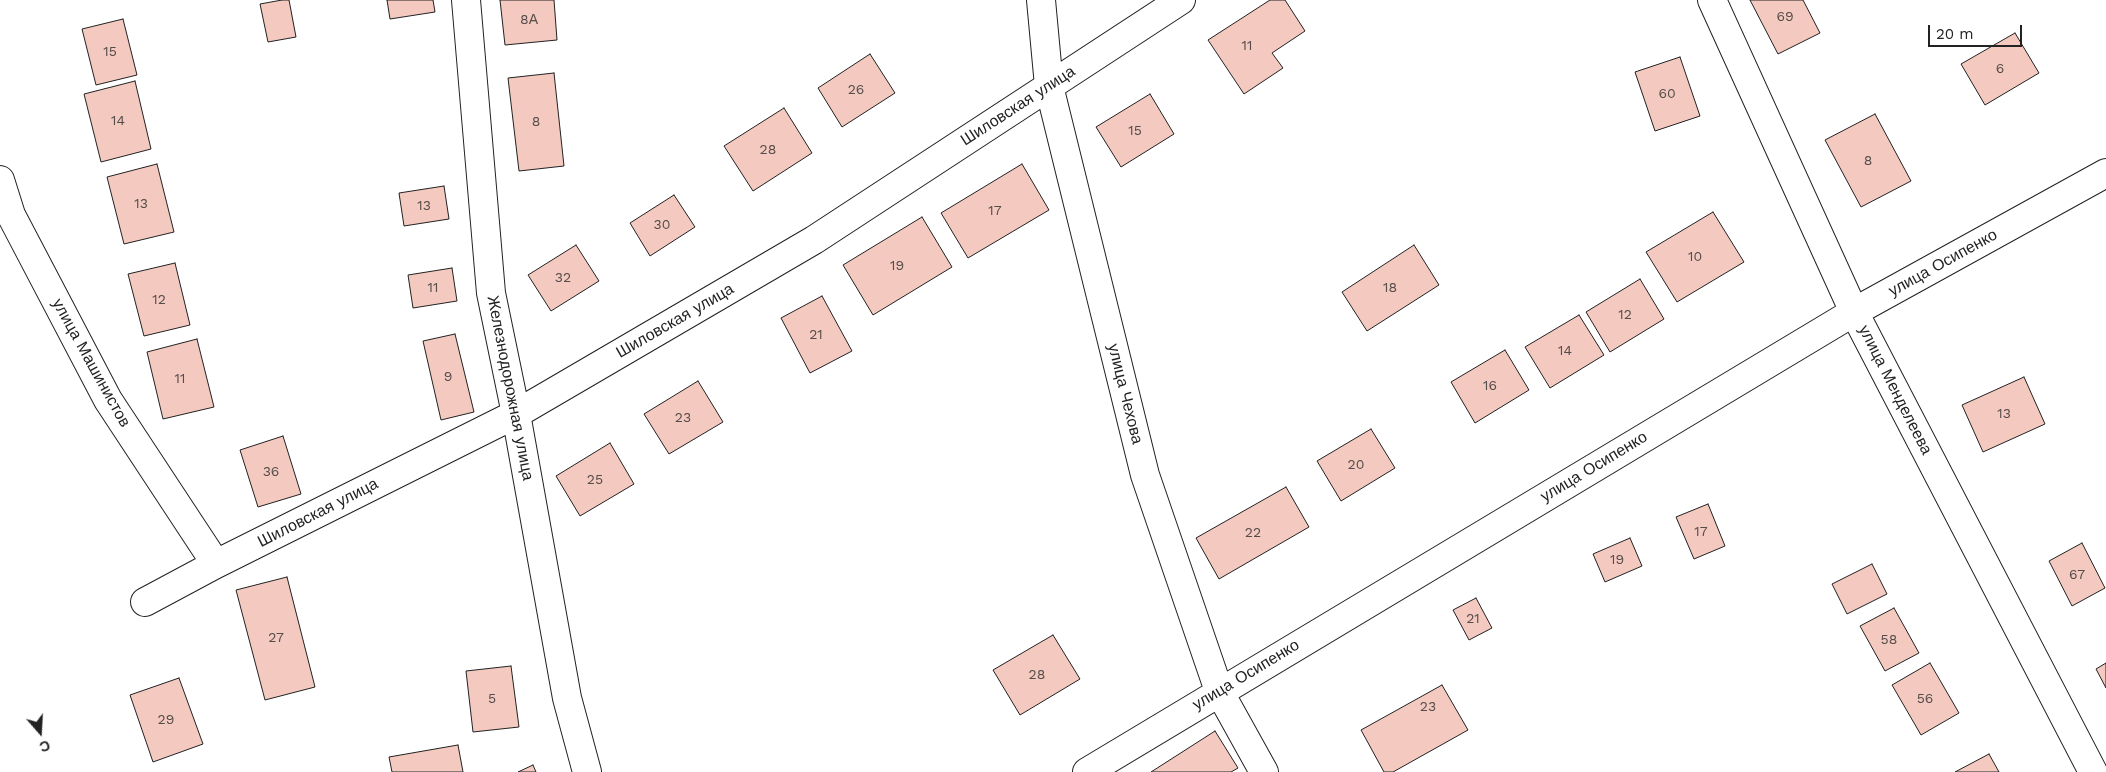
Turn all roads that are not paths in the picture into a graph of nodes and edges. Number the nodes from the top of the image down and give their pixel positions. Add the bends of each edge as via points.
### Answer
1 (466, 0) edge
2 (1041, 0) edge
3 (1181, 0) edge
4 (1712, 0) edge
5 (1049, 86) junction
6 (2106, 173) edge
7 (0, 180) edge
8 (1854, 312) junction
9 (516, 414) junction
10 (216, 564) junction
11 (145, 602) dead end
12 (1219, 691) junction
13 (587, 772) edge
14 (1088, 772) edge
15 (1264, 772) edge
16 (2093, 772) edge

1 - 9 street, Железнодорожная улица via 491,293
2 - 5 street, улица Чехова
3 - 5 street, Шиловская улица
4 - 8 street, улица Менделеева
5 - 9 street, Шиловская улица via 814,240
5 - 12 street, улица Чехова via 1144,475
6 - 8 street, улица Осипенко
7 - 10 street, улица Машинистов via 11,215 108,400
8 - 12 street, улица Осипенко
8 - 16 street, улица Менделеева
9 - 10 street, Шиловская улица
9 - 13 street, Железнодорожная улица via 567,698
10 - 11 street, Шиловская улица
12 - 14 street, улица Осипенко
12 - 15 street, улица Чехова

